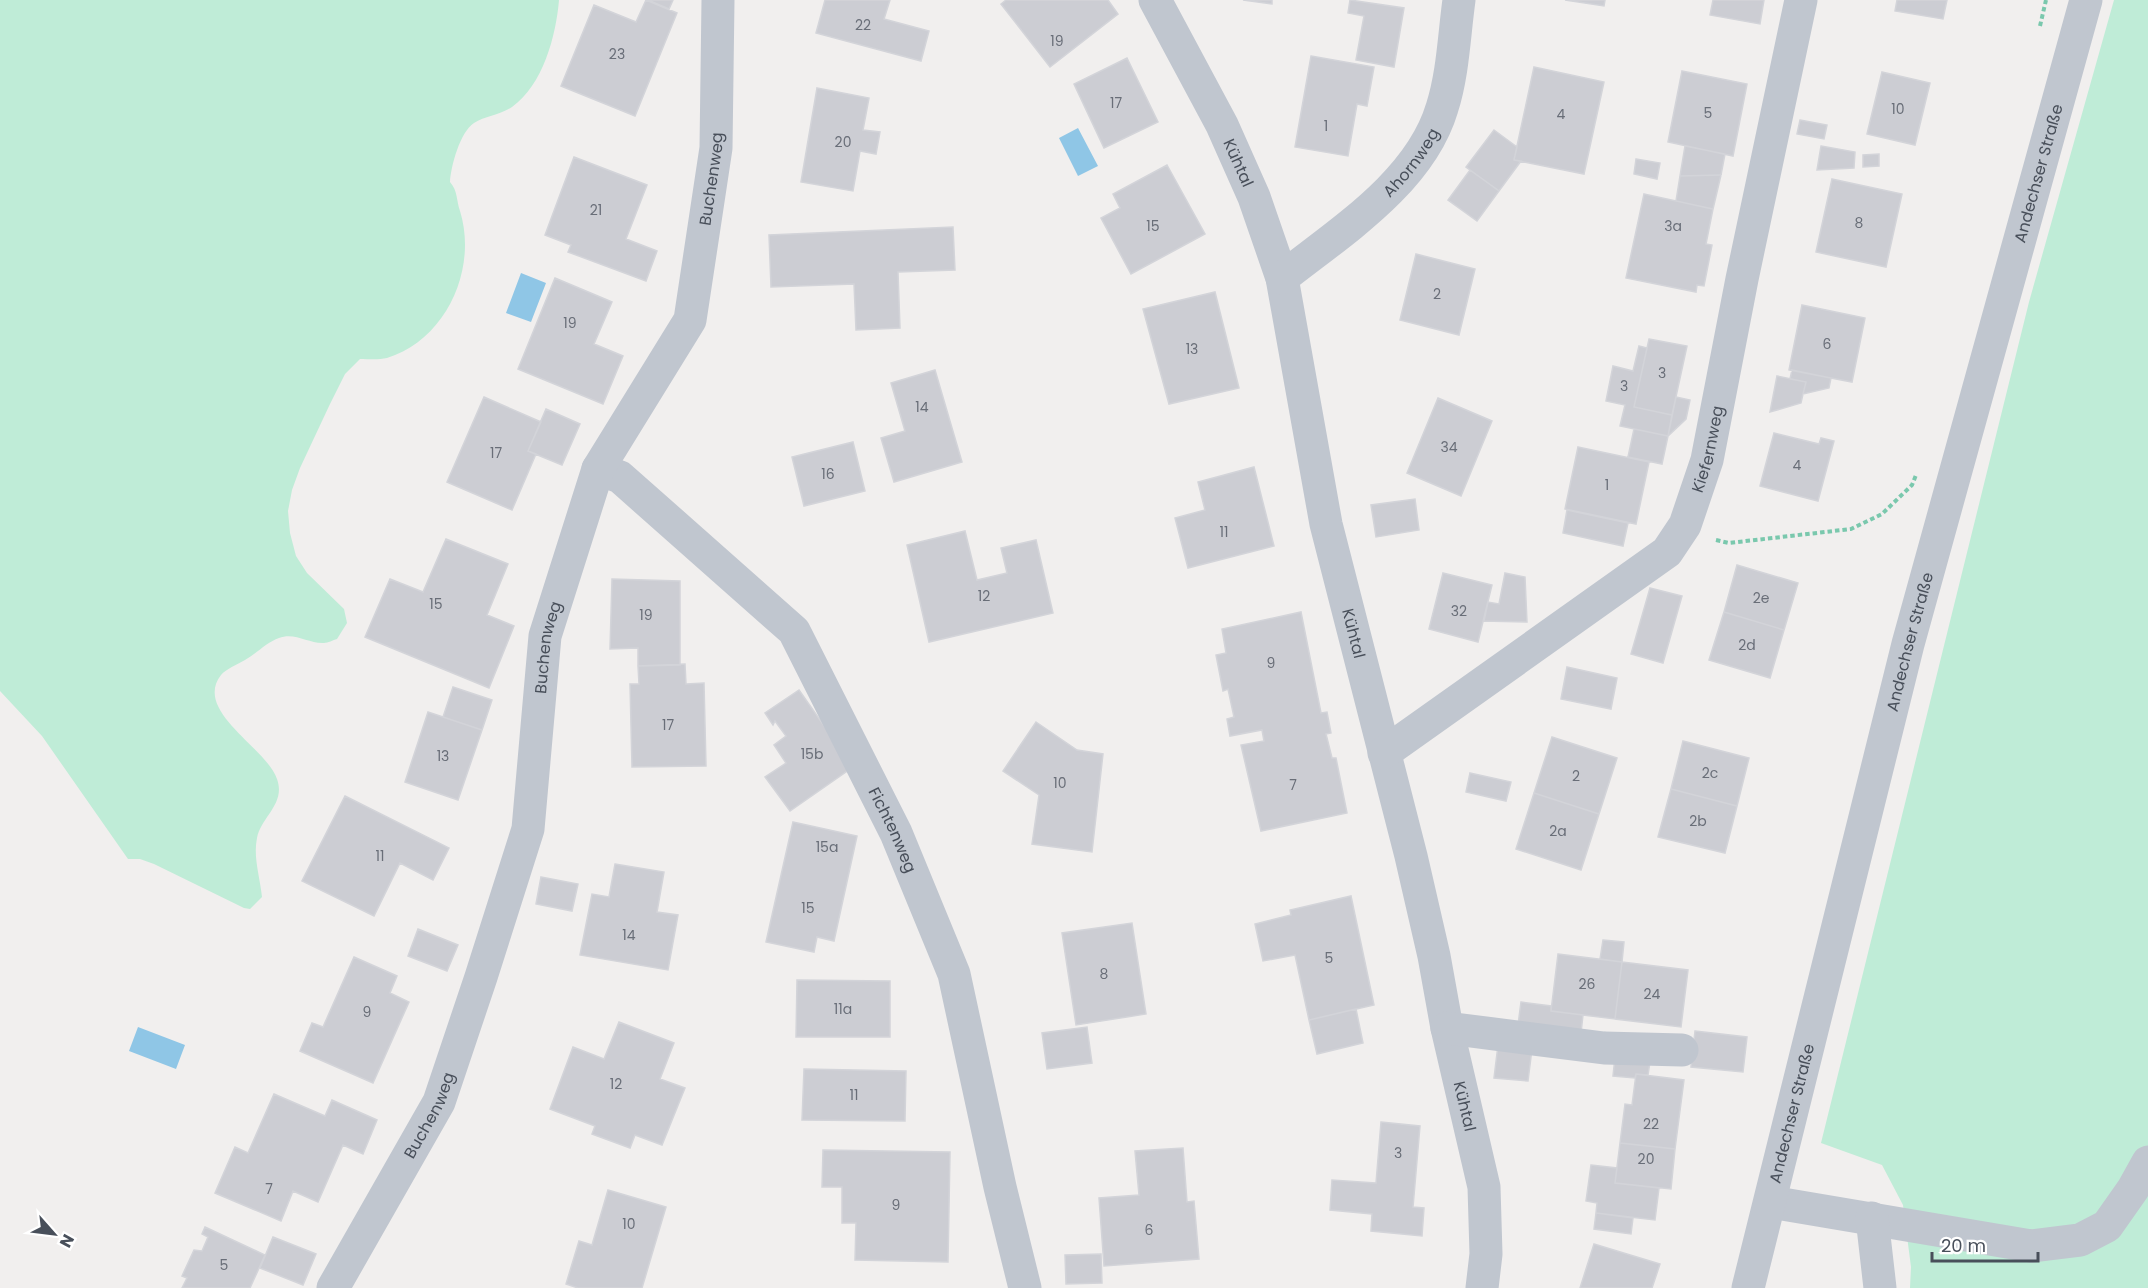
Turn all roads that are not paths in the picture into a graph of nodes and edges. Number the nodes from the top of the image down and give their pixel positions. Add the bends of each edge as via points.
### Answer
1 (718, 0) edge
2 (1155, 0) edge
3 (1459, 0) edge
4 (1801, 0) edge
5 (2086, 0) edge
6 (1282, 278) junction
7 (598, 469) junction
8 (1384, 753) junction
9 (1447, 1028) junction
10 (1683, 1050) dead end
11 (2148, 1162) edge
12 (1771, 1202) junction
13 (1872, 1218) junction
14 (333, 1288) edge
15 (1025, 1288) edge
16 (1482, 1288) edge
17 (1748, 1288) edge
18 (1880, 1288) edge

1 - 7 street, Buchenweg via 716,148 690,320
2 - 6 street, Kühtal via 1222,125 1254,197
3 - 6 street, Ahornweg via 1442,110 1425,147 1414,164 1364,213
4 - 8 street, Kiefernweg via 1707,460 1685,525 1667,552
5 - 12 street, Andechser Straße via 1908,644
6 - 8 street, Kühtal via 1326,524
7 - 14 street, Buchenweg via 545,636 528,829 492,943 439,1102
7 - 15 street, Fichtenweg via 620,477 794,631 896,833 954,974
8 - 9 street, Kühtal via 1434,956
9 - 10 street via 1605,1048
9 - 16 street, Kühtal via 1484,1187 1486,1254
11 - 13 street via 2107,1226 2080,1240 2031,1246
12 - 13 street
12 - 17 street, Andechser Straße
13 - 18 street

